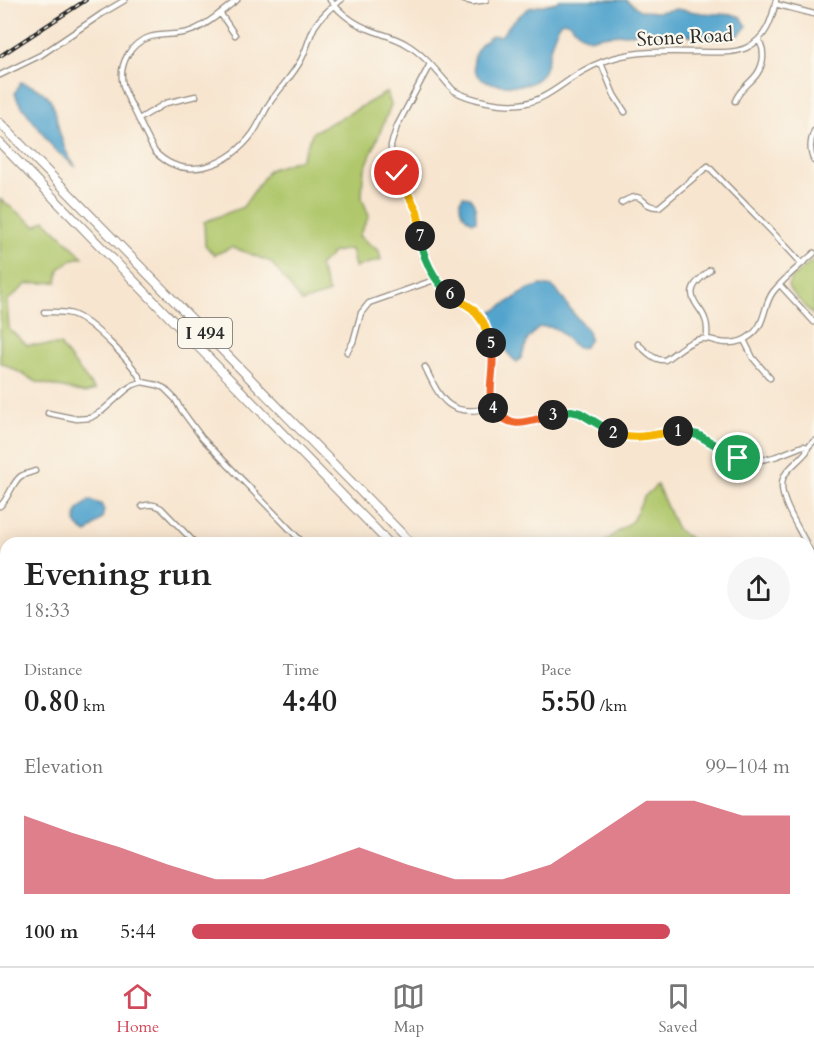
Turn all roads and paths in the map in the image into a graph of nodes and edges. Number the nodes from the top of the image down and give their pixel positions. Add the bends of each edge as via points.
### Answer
1 (125, 0) edge
2 (237, 0) edge
3 (330, 0) edge
4 (341, 0) edge
5 (464, 0) edge
6 (486, 0) edge
7 (776, 2) edge
8 (334, 5) junction
9 (219, 13) junction
10 (814, 14) edge
11 (235, 35) dead end
12 (758, 40) junction
13 (601, 63) junction
14 (430, 64) junction
15 (0, 75) edge
16 (196, 96) dead end
17 (735, 101) dead end
18 (626, 112) dead end
19 (139, 119) junction
20 (0, 123) edge
21 (814, 131) edge
22 (0, 142) edge
23 (814, 161) edge
24 (621, 203) dead end
25 (814, 253) edge
26 (802, 264) junction
27 (710, 270) dead end
28 (437, 279) junction
29 (780, 285) junction
30 (44, 312) dead end
31 (814, 322) edge
32 (707, 339) junction
33 (744, 340) junction
34 (638, 344) dead end
35 (347, 352) dead end
36 (425, 367) dead end
37 (770, 378) dead end
38 (142, 382) junction
39 (492, 407) junction
40 (48, 413) dead end
41 (814, 441) edge
42 (808, 447) junction
43 (35, 471) dead end
44 (0, 506) edge
45 (142, 506) dead end
46 (189, 537) edge
47 (297, 537) edge
48 (383, 537) edge
49 (405, 537) edge
50 (803, 537) edge

1 - 15 street via 41,55
2 - 9 street
3 - 8 street, Stone Road
4 - 8 street
5 - 6 street
7 - 10 street
7 - 12 street, Stone Road via 768,27
8 - 14 street, Stone Road via 362,27 415,49
8 - 19 street via 316,26 302,59 253,132 214,165 200,168 166,161 155,152
9 - 11 street
9 - 19 street via 192,31 150,37 129,52 122,76
12 - 13 street, Stone Road via 747,48 729,52 644,53
12 - 17 street via 763,54 760,70
13 - 14 street, Stone Road via 538,99 518,104 468,98 453,90
13 - 18 street
14 - 28 street via 397,126 391,154 417,211 422,250
16 - 19 street via 166,103
20 - 49 highway, I 494
21 - 23 street via 810,149
22 - 48 highway, I 494
24 - 26 street via 638,196 650,206 659,207 708,166
25 - 26 street
26 - 29 street
27 - 32 street via 695,284 692,294 707,323
28 - 35 street via 369,303 361,313
28 - 39 street via 446,291 473,308 486,327 494,358
29 - 31 street
29 - 33 street via 769,298 759,328
30 - 38 street via 62,312 90,324 137,371
32 - 33 street via 726,343
32 - 34 street via 694,341 661,360
33 - 37 street
36 - 39 street via 438,395 455,408 469,411
38 - 40 street via 127,388 90,418
38 - 47 street via 169,393 202,438
39 - 42 street via 515,423 571,411 629,437 678,431 698,435 747,460 765,460
41 - 42 street
42 - 50 street via 785,474 781,487
43 - 44 street via 17,480
45 - 46 street via 161,508

